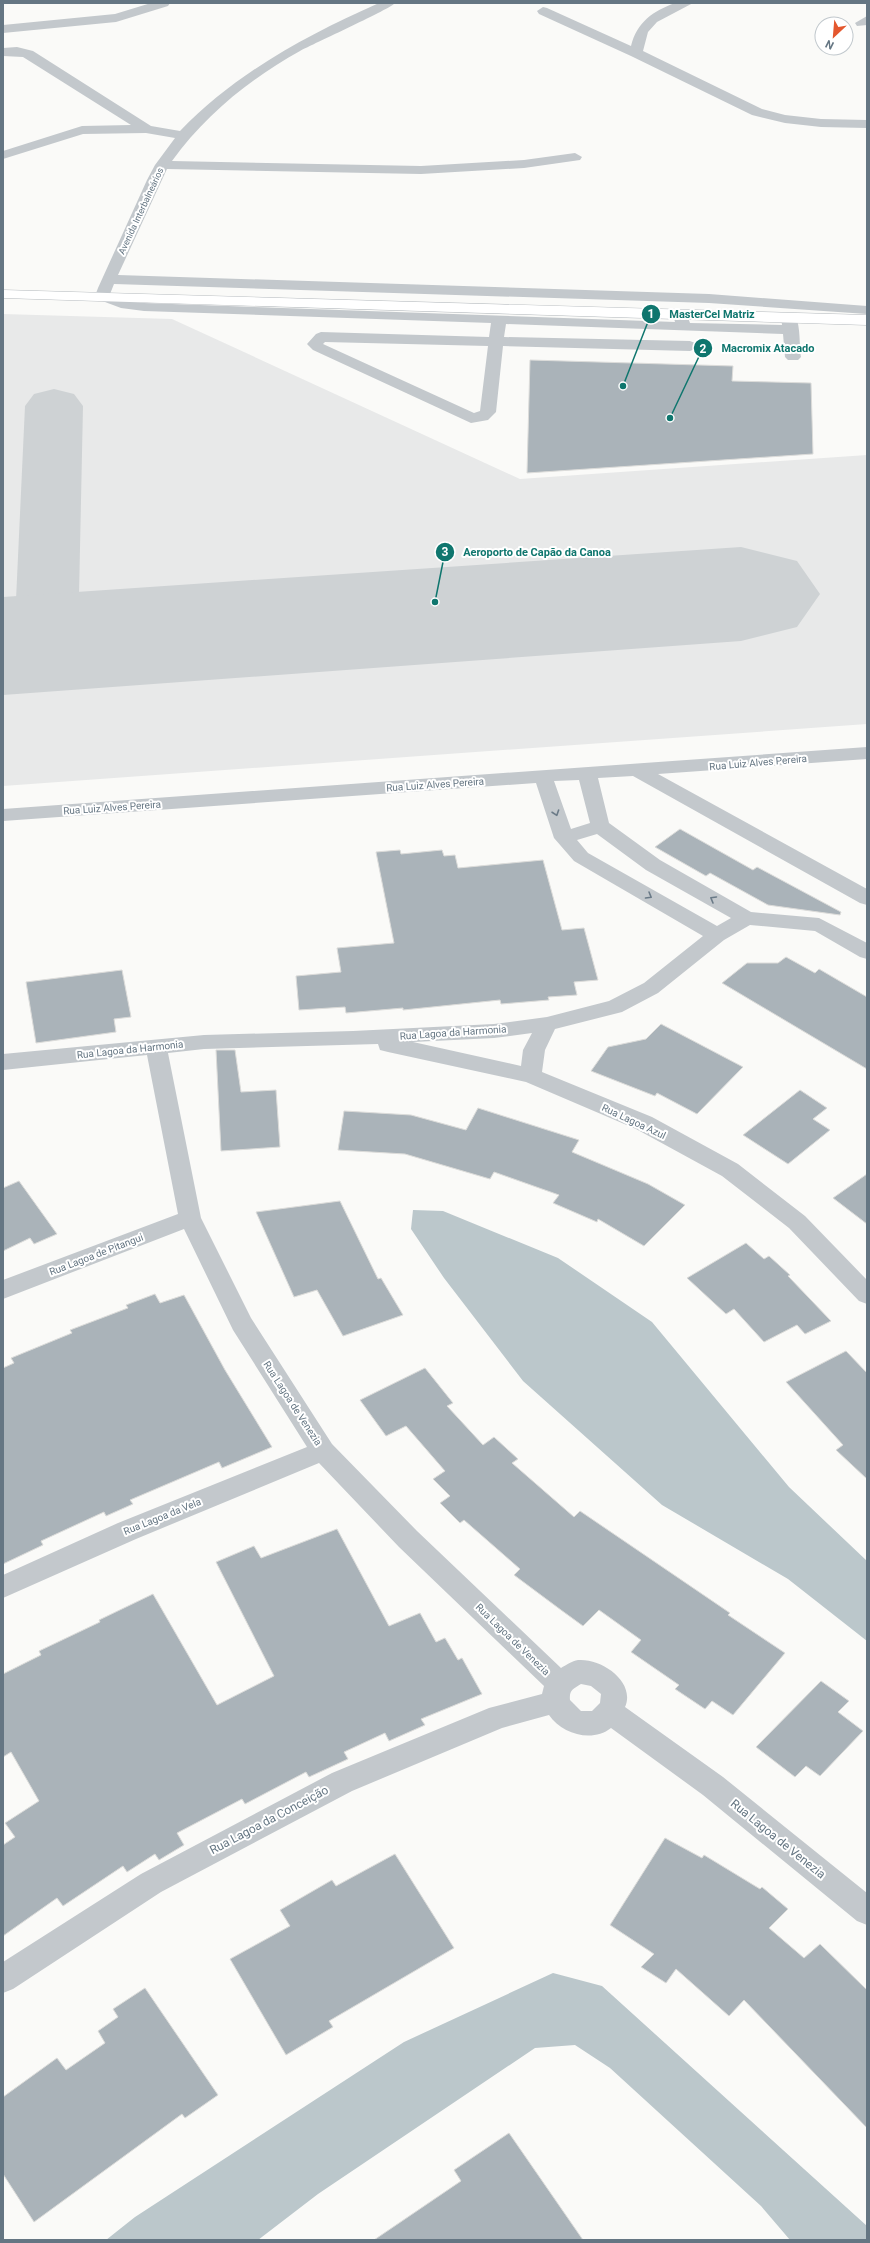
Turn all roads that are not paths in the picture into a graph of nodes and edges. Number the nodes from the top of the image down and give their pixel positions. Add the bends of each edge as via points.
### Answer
1 (164, 3) edge
2 (389, 3) edge
3 (687, 3) edge
4 (543, 11) dead end
5 (3, 29) edge
6 (3, 52) edge
7 (636, 53) junction
8 (867, 124) edge
9 (147, 129) junction
10 (183, 136) junction
11 (3, 156) edge
12 (575, 157) dead end
13 (162, 165) junction
14 (3, 286) edge
15 (106, 288) junction
16 (3, 294) edge
17 (867, 311) edge
18 (499, 319) junction
19 (867, 320) edge
20 (682, 321) junction
21 (790, 324) junction
22 (496, 341) junction
23 (690, 346) dead end
24 (793, 357) dead end
25 (867, 753) edge
26 (637, 770) junction
27 (587, 773) junction
28 (543, 776) junction
29 (3, 815) edge
30 (600, 826) junction
31 (564, 838) junction
32 (653, 865) junction
33 (627, 883) junction
34 (867, 898) edge
35 (747, 918) junction
36 (717, 935) junction
37 (867, 952) edge
38 (547, 1024) junction
39 (353, 1038) junction
40 (156, 1046) junction
41 (3, 1062) edge
42 (531, 1076) junction
43 (190, 1218) junction
44 (3, 1290) edge
45 (867, 1295) edge
46 (323, 1451) junction
47 (3, 1587) edge
48 (557, 1692) junction
49 (610, 1712) junction
50 (867, 1911) edge
51 (3, 1979) edge

1 - 5 street via 116,18
2 - 10 street, Avenida Interbalneários via 328,30 283,55 212,108
3 - 7 street via 666,10 646,24 638,40
4 - 7 street
6 - 9 street via 17,51 28,54
7 - 8 street via 757,112 785,119 821,123
9 - 10 street
9 - 11 street via 82,130
10 - 13 street, Avenida Interbalneários
12 - 13 street via 535,164 453,171
13 - 15 street, Avenida Interbalneários
14 - 15 main road
15 - 16 main road
15 - 17 main road
15 - 17 street via 245,285 700,298 826,305
15 - 18 street via 126,305 144,307
15 - 20 main road
18 - 20 street
18 - 22 street
19 - 21 main road
20 - 21 street
21 - 24 street
22 - 22 street via 488,412 484,417 478,418 471,418 355,366 315,344 321,337
22 - 23 street
25 - 26 street, Rua Luiz Alves Pereira
26 - 27 street, Rua Luiz Alves Pereira
26 - 34 street
27 - 28 street, Rua Luiz Alves Pereira
27 - 30 street
28 - 29 street, Rua Luiz Alves Pereira
28 -> 31 street
30 - 31 street
30 - 32 street
31 - 33 street via 582,857
32 - 33 street
35 -> 32 street
33 -> 36 street
35 - 36 street, Rua Lagoa da Harmonia
35 - 37 street via 819,925
36 - 38 street, Rua Lagoa da Harmonia via 651,988 615,1008
38 - 39 street, Rua Lagoa da Harmonia via 494,1031
38 - 42 street via 534,1050
39 - 40 street, Rua Lagoa da Harmonia via 204,1042
39 - 42 street, Rua Lagoa Azul
40 - 41 street, Rua Lagoa da Harmonia
40 - 43 street, Rua Lagoa de Venezia
42 - 45 street, Rua Lagoa Azul via 644,1123 730,1170 797,1222
43 - 44 street, Rua Lagoa de Pitangui
43 - 46 street, Rua Lagoa de Venezia via 241,1323
46 - 47 street, Rua Lagoa da Vela via 127,1531
46 - 48 street, Rua Lagoa de Venezia
48 - 49 street via 560,1712 569,1719 591,1723 602,1719
48 - 49 street via 567,1676 589,1672 600,1676 614,1693 614,1703
48 - 51 street, Rua Lagoa da Conceição via 342,1782 151,1884
49 - 50 street, Rua Lagoa de Venezia via 712,1786

